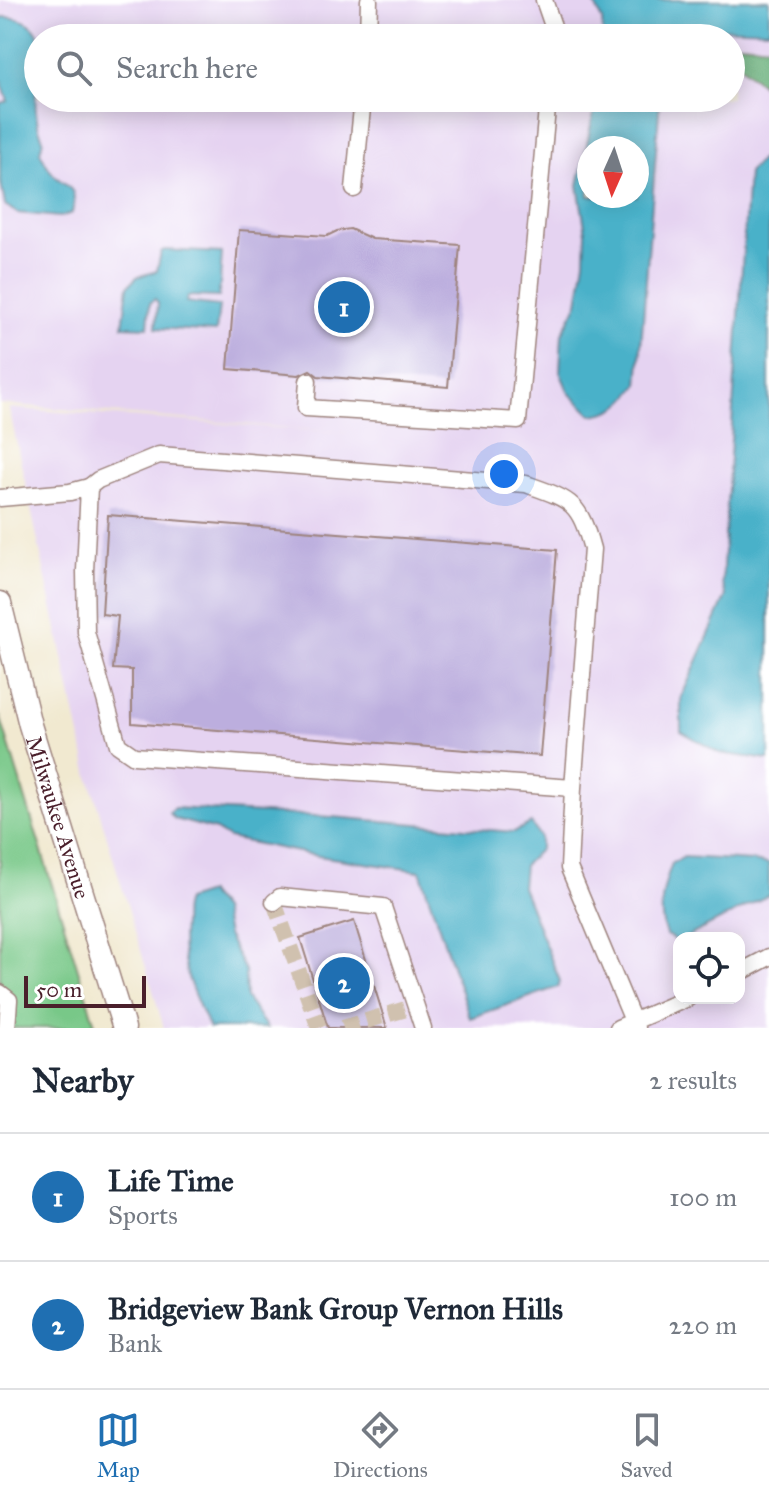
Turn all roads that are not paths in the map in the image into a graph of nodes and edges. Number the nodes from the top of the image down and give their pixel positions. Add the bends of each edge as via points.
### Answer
1 (369, 0) edge
2 (544, 0) edge
3 (368, 24) edge
4 (552, 24) edge
5 (362, 112) edge
6 (547, 112) edge
7 (354, 189) dead end
8 (308, 381) dead end
9 (89, 487) junction
10 (0, 498) edge
11 (0, 603) edge
12 (573, 788) junction
13 (274, 902) dead end
14 (769, 957) edge
15 (745, 970) edge
16 (0, 993) edge
17 (675, 1004) edge
18 (629, 1026) edge
19 (7, 1028) edge
20 (124, 1028) edge
21 (423, 1028) edge

1 - 3 street
2 - 4 street
5 - 7 street
6 - 8 street via 518,421 306,408
9 - 10 street
9 - 12 street via 86,632 118,745 134,756
9 - 12 street via 159,455 526,484 565,498 583,518 592,549
11 - 20 main road, Milwaukee Avenue via 30,725
12 - 18 street via 569,868
13 - 21 street via 280,897 383,907
14 - 15 street
16 - 19 street via 9,1000
17 - 18 street

